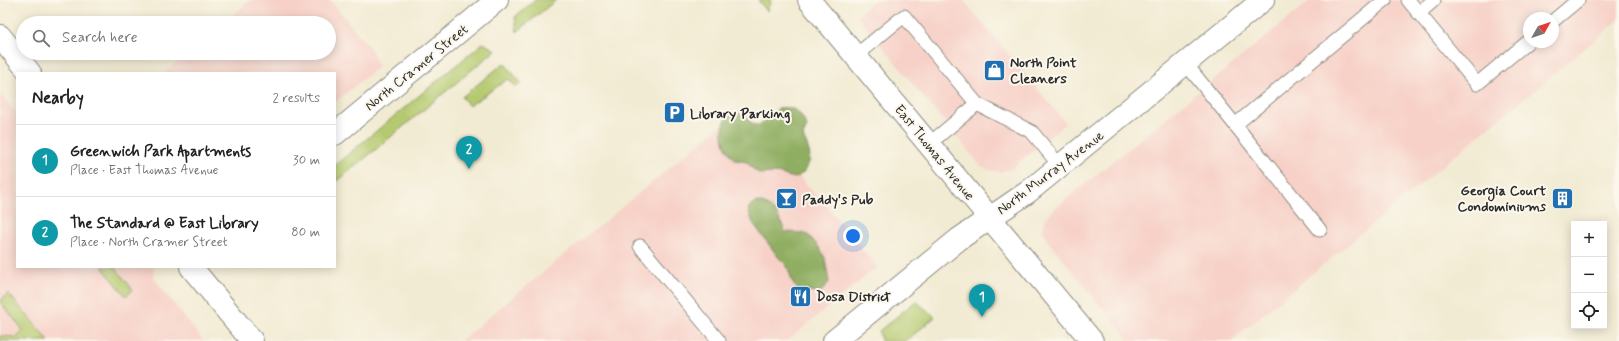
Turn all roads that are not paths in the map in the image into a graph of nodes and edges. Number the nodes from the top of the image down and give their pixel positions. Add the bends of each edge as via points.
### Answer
1 (497, 0) edge
2 (810, 0) edge
3 (1263, 0) edge
4 (1385, 0) edge
5 (1408, 0) edge
6 (1434, 0) edge
7 (1578, 0) edge
8 (1419, 13) junction
9 (1559, 16) edge
10 (0, 36) edge
11 (1523, 46) edge
12 (16, 56) edge
13 (856, 56) junction
14 (19, 60) edge
15 (1186, 64) junction
16 (29, 72) edge
17 (977, 104) junction
18 (1234, 125) junction
19 (336, 133) edge
20 (929, 144) junction
21 (1060, 166) junction
22 (989, 218) junction
23 (1320, 230) dead end
24 (640, 246) dead end
25 (192, 268) edge
26 (252, 341) edge
27 (719, 341) edge
28 (834, 341) edge
29 (1092, 341) edge

1 - 19 street, North Cramer Street
2 - 13 street, East Thomas Avenue
3 - 15 street, North Murray Avenue
4 - 18 lane
5 - 8 lane
6 - 8 lane
7 - 9 lane
8 - 11 lane via 1478,84
10 - 12 street
13 - 17 lane via 904,16
13 - 20 street, East Thomas Avenue
14 - 16 street
15 - 18 lane
15 - 21 street, North Murray Avenue
17 - 20 lane
17 - 21 lane via 1032,132
18 - 23 lane
20 - 22 street, East Thomas Avenue
21 - 22 street, North Murray Avenue via 1028,192
22 - 28 street, North Murray Avenue via 959,239
22 - 29 street, East Thomas Avenue
24 - 27 lane
25 - 26 street

